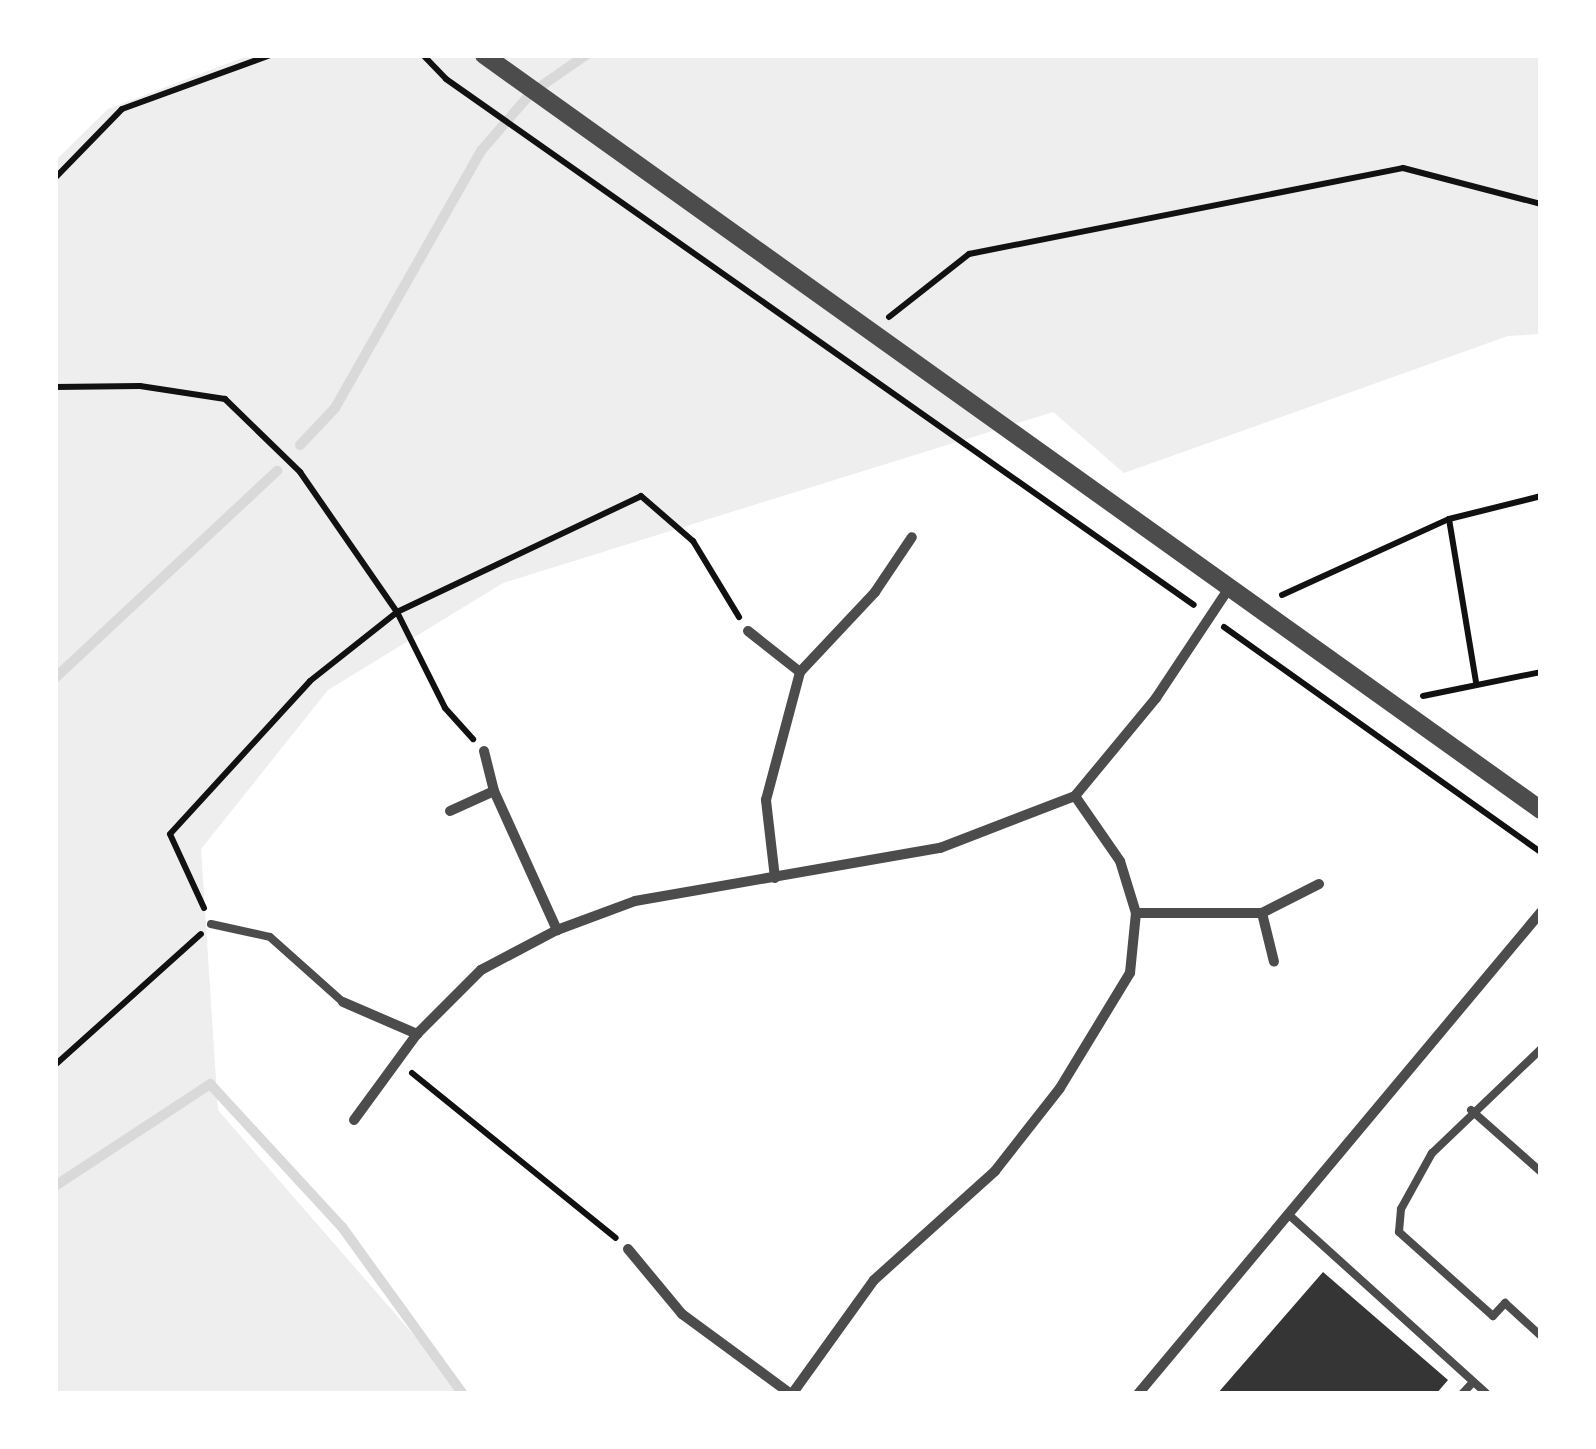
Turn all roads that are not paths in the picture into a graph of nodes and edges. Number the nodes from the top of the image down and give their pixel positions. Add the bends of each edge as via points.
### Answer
1 (484, 55) edge
2 (912, 537) dead end
3 (1230, 588) junction
4 (748, 631) road end
5 (800, 672) junction
6 (484, 751) road end
7 (494, 791) junction
8 (1074, 796) junction
9 (1541, 810) edge
10 (450, 811) dead end
11 (774, 878) junction
12 (1319, 884) dead end
13 (1541, 912) edge
14 (1136, 913) junction
15 (1262, 913) junction
16 (211, 924) road end
17 (557, 930) junction
18 (1274, 962) dead end
19 (344, 1002) joint
20 (418, 1034) junction
21 (1541, 1049) edge
22 (1532, 1058) junction
23 (1541, 1065) edge
24 (1471, 1110) junction
25 (354, 1120) dead end
26 (1541, 1172) edge
27 (1288, 1214) junction
28 (628, 1248) road end
29 (1541, 1336) edge
30 (1473, 1382) junction
31 (791, 1394) edge
32 (1138, 1394) edge
33 (1462, 1394) edge
34 (1487, 1394) edge

1 - 3 street
2 - 5 street via 875,592
3 - 8 street via 1156,698
3 - 9 street
4 - 5 street
5 - 11 street via 766,800
6 - 7 street
7 - 10 street
7 - 17 street
8 - 11 street via 940,848
8 - 14 street via 1120,862
11 - 17 street via 635,901
12 - 15 street
13 - 27 street
14 - 15 street
14 - 31 street via 1130,973 1060,1088 995,1171 874,1280
15 - 18 street
16 - 19 lane via 270,937
17 - 20 street via 481,970
19 - 20 street
20 - 25 street
21 - 22 lane
22 - 23 lane
22 - 24 lane
24 - 26 lane
24 - 29 lane via 1416,1180 1398,1232 1493,1316 1505,1303
27 - 30 lane
27 - 32 street
28 - 31 street via 682,1314
30 - 33 lane
30 - 34 lane

